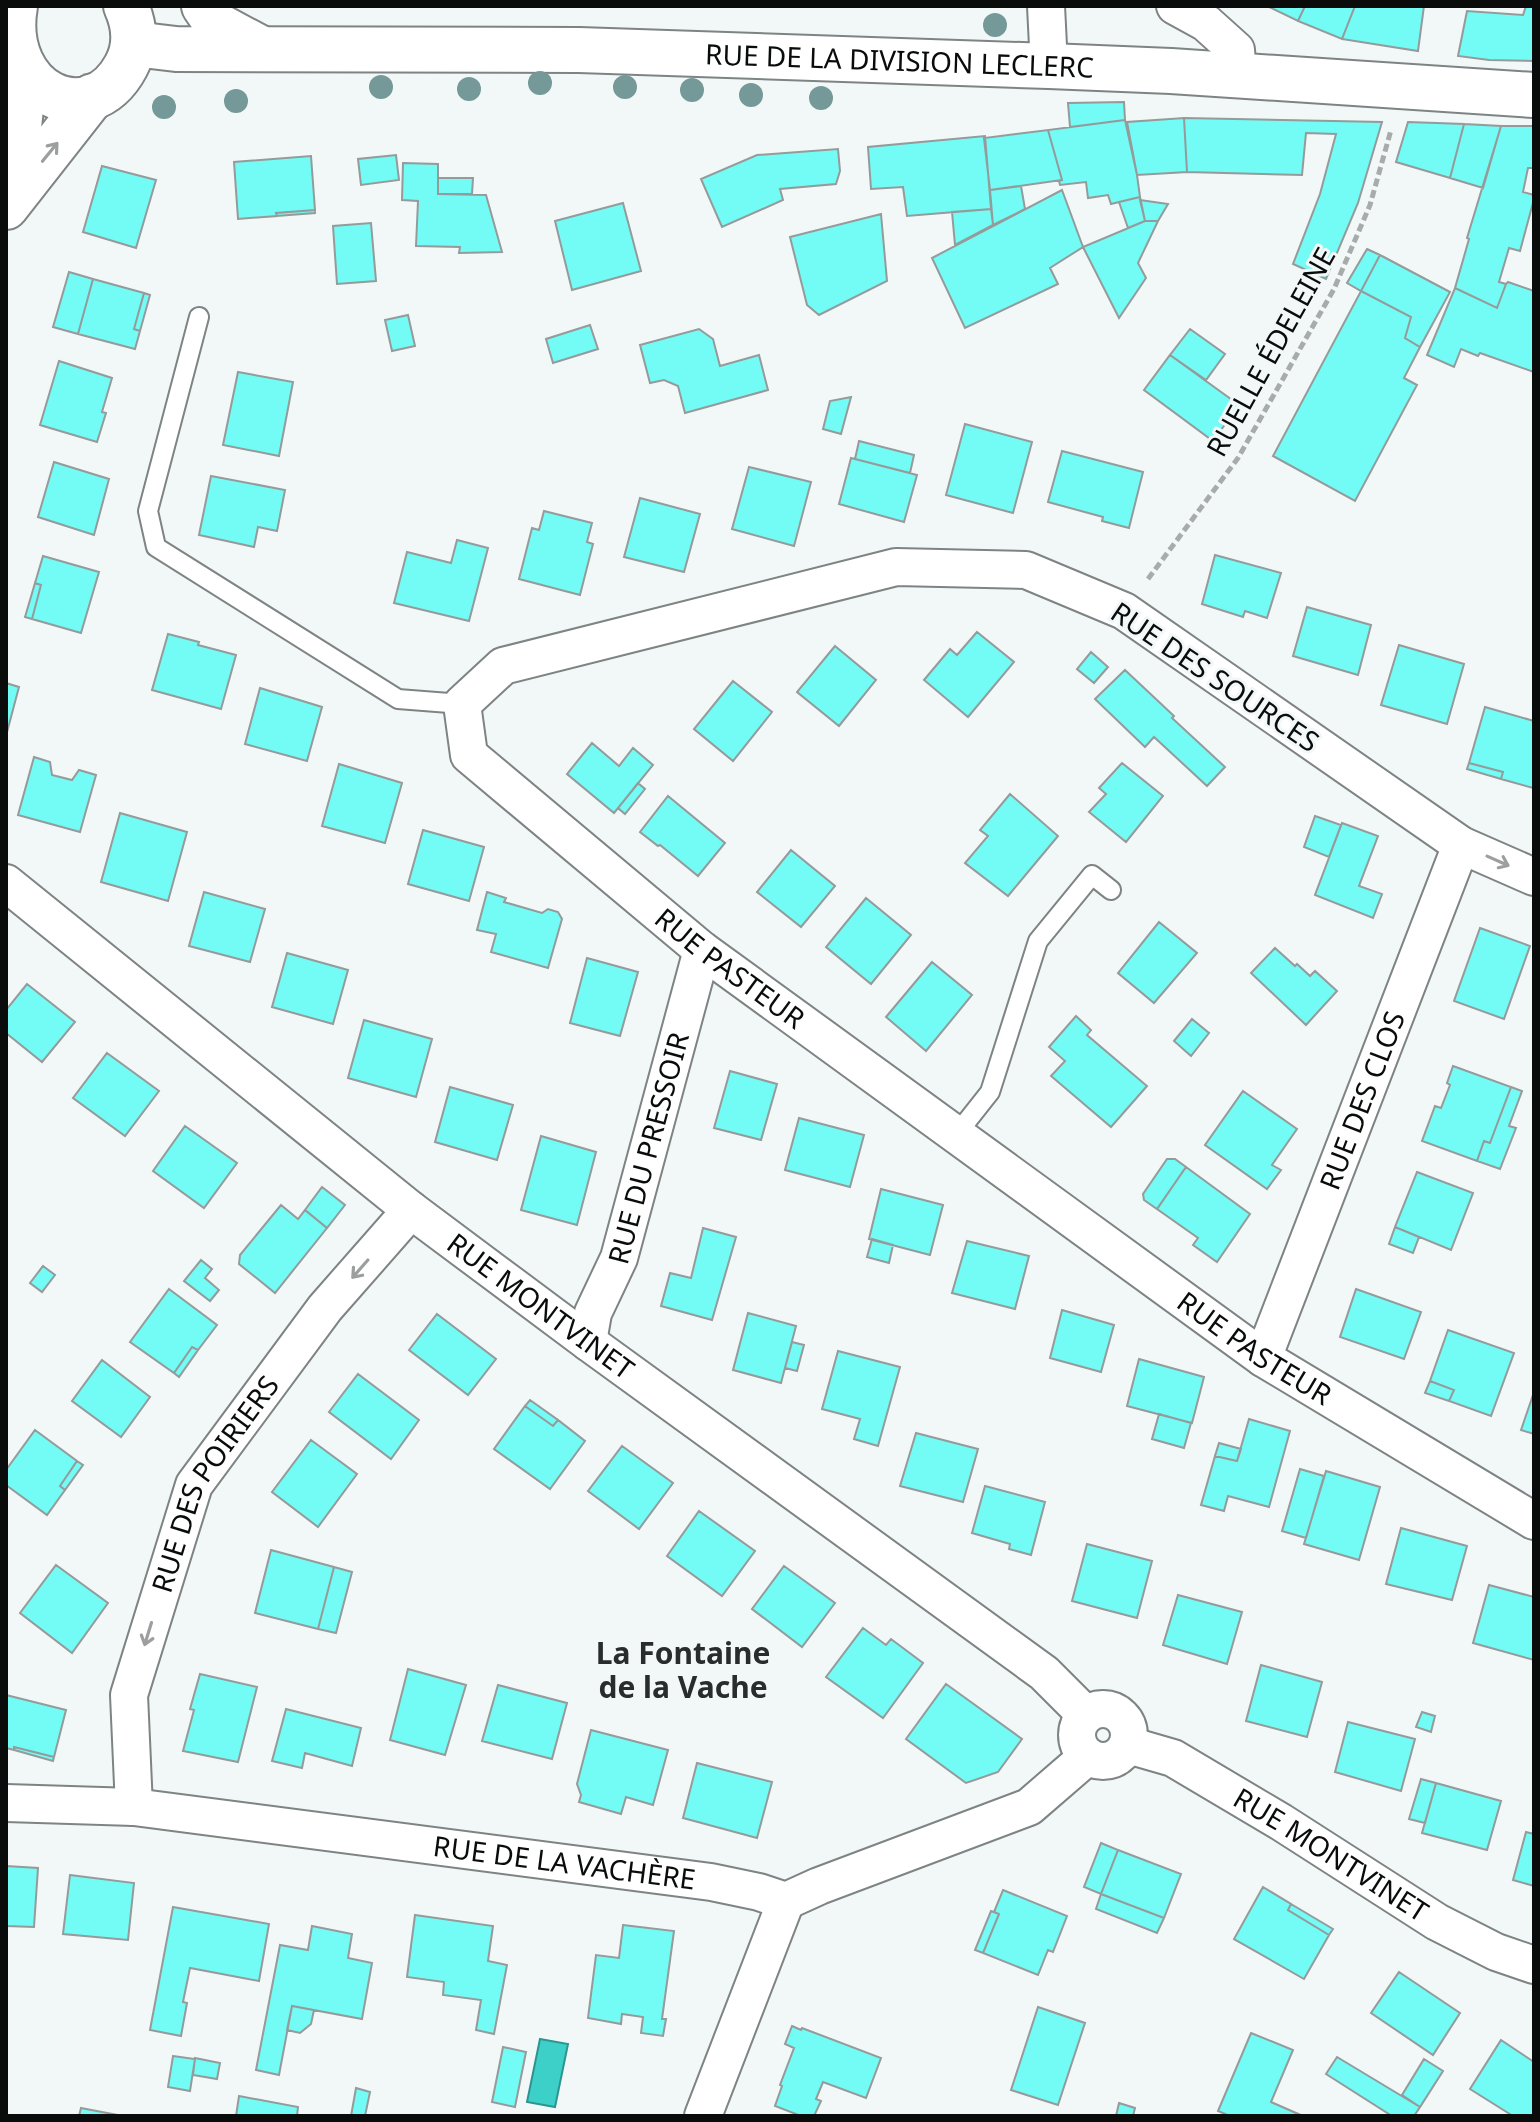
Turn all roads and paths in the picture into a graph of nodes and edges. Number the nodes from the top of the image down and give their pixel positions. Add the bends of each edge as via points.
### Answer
1 (10, 6) edge
2 (204, 6) edge
3 (1046, 6) edge
4 (1175, 6) edge
5 (126, 41) edge
6 (263, 49) junction
7 (13, 64) edge
8 (1049, 66) junction
9 (1238, 76) junction
10 (1404, 87) junction
11 (1534, 95) edge
12 (6, 186) edge
13 (6, 207) edge
14 (199, 317) dead end
15 (1124, 611) junction
16 (462, 704) junction
17 (1461, 845) junction
18 (1534, 877) edge
19 (6, 883) edge
20 (1111, 890) dead end
21 (702, 950) junction
22 (956, 1135) junction
23 (411, 1210) junction
24 (588, 1342) junction
25 (1263, 1358) junction
26 (1534, 1521) edge
27 (1086, 1715) junction
28 (1128, 1745) junction
29 (1088, 1756) junction
30 (6, 1803) edge
31 (134, 1807) junction
32 (786, 1901) junction
33 (1534, 1965) edge
34 (703, 2116) edge

1 - 7 street via 7,38
2 - 6 street, RUE DE LA DIVISION LECLERC via 217,25
3 - 8 street
4 - 9 street via 1206,23 1236,50
5 - 6 street, RUE DE LA DIVISION LECLERC
5 - 7 street, RUE DE LA DIVISION LECLERC via 74,101 38,92
13 -> 5 street
6 - 8 street, RUE DE LA DIVISION LECLERC via 579,50
7 - 12 street via 19,127
8 - 9 street, RUE DE LA DIVISION LECLERC
9 - 10 street, RUE DE LA DIVISION LECLERC
10 - 11 street, RUE DE LA DIVISION LECLERC
10 - 15 path, RUELLE ÉDELEINE via 1370,205 1334,289 1238,458
14 - 16 lane via 148,511 156,547 398,699
15 - 16 street, RUE DES SOURCES via 1026,570 896,567 503,666
15 - 17 street, RUE DES SOURCES
16 - 21 street, RUE PASTEUR via 469,755
17 -> 18 street, RUE DES SOURCES
17 - 25 street, RUE DES CLOS
19 - 23 street, RUE MONTVINET
20 - 22 lane via 1092,875 1038,941 990,1092
21 - 22 street, RUE PASTEUR
21 - 24 street, RUE DU PRESSOIR via 619,1258 593,1313
22 - 25 street, RUE PASTEUR
23 - 24 street, RUE MONTVINET
23 -> 31 street, RUE DES POIRIERS via 325,1308 194,1485 129,1695
24 - 27 street, RUE MONTVINET via 1044,1673
25 - 26 street, RUE PASTEUR
27 - 28 street via 1102,1708 1119,1713 1129,1727
27 - 29 street via 1077,1736
28 - 29 street via 1111,1760
28 - 33 street, RUE MONTVINET via 1173,1758 1437,1922
29 - 32 street via 1029,1807
30 - 31 street, RUE DE LA VACHÈRE
31 - 32 street, RUE DE LA VACHÈRE via 711,1882
32 - 34 street

